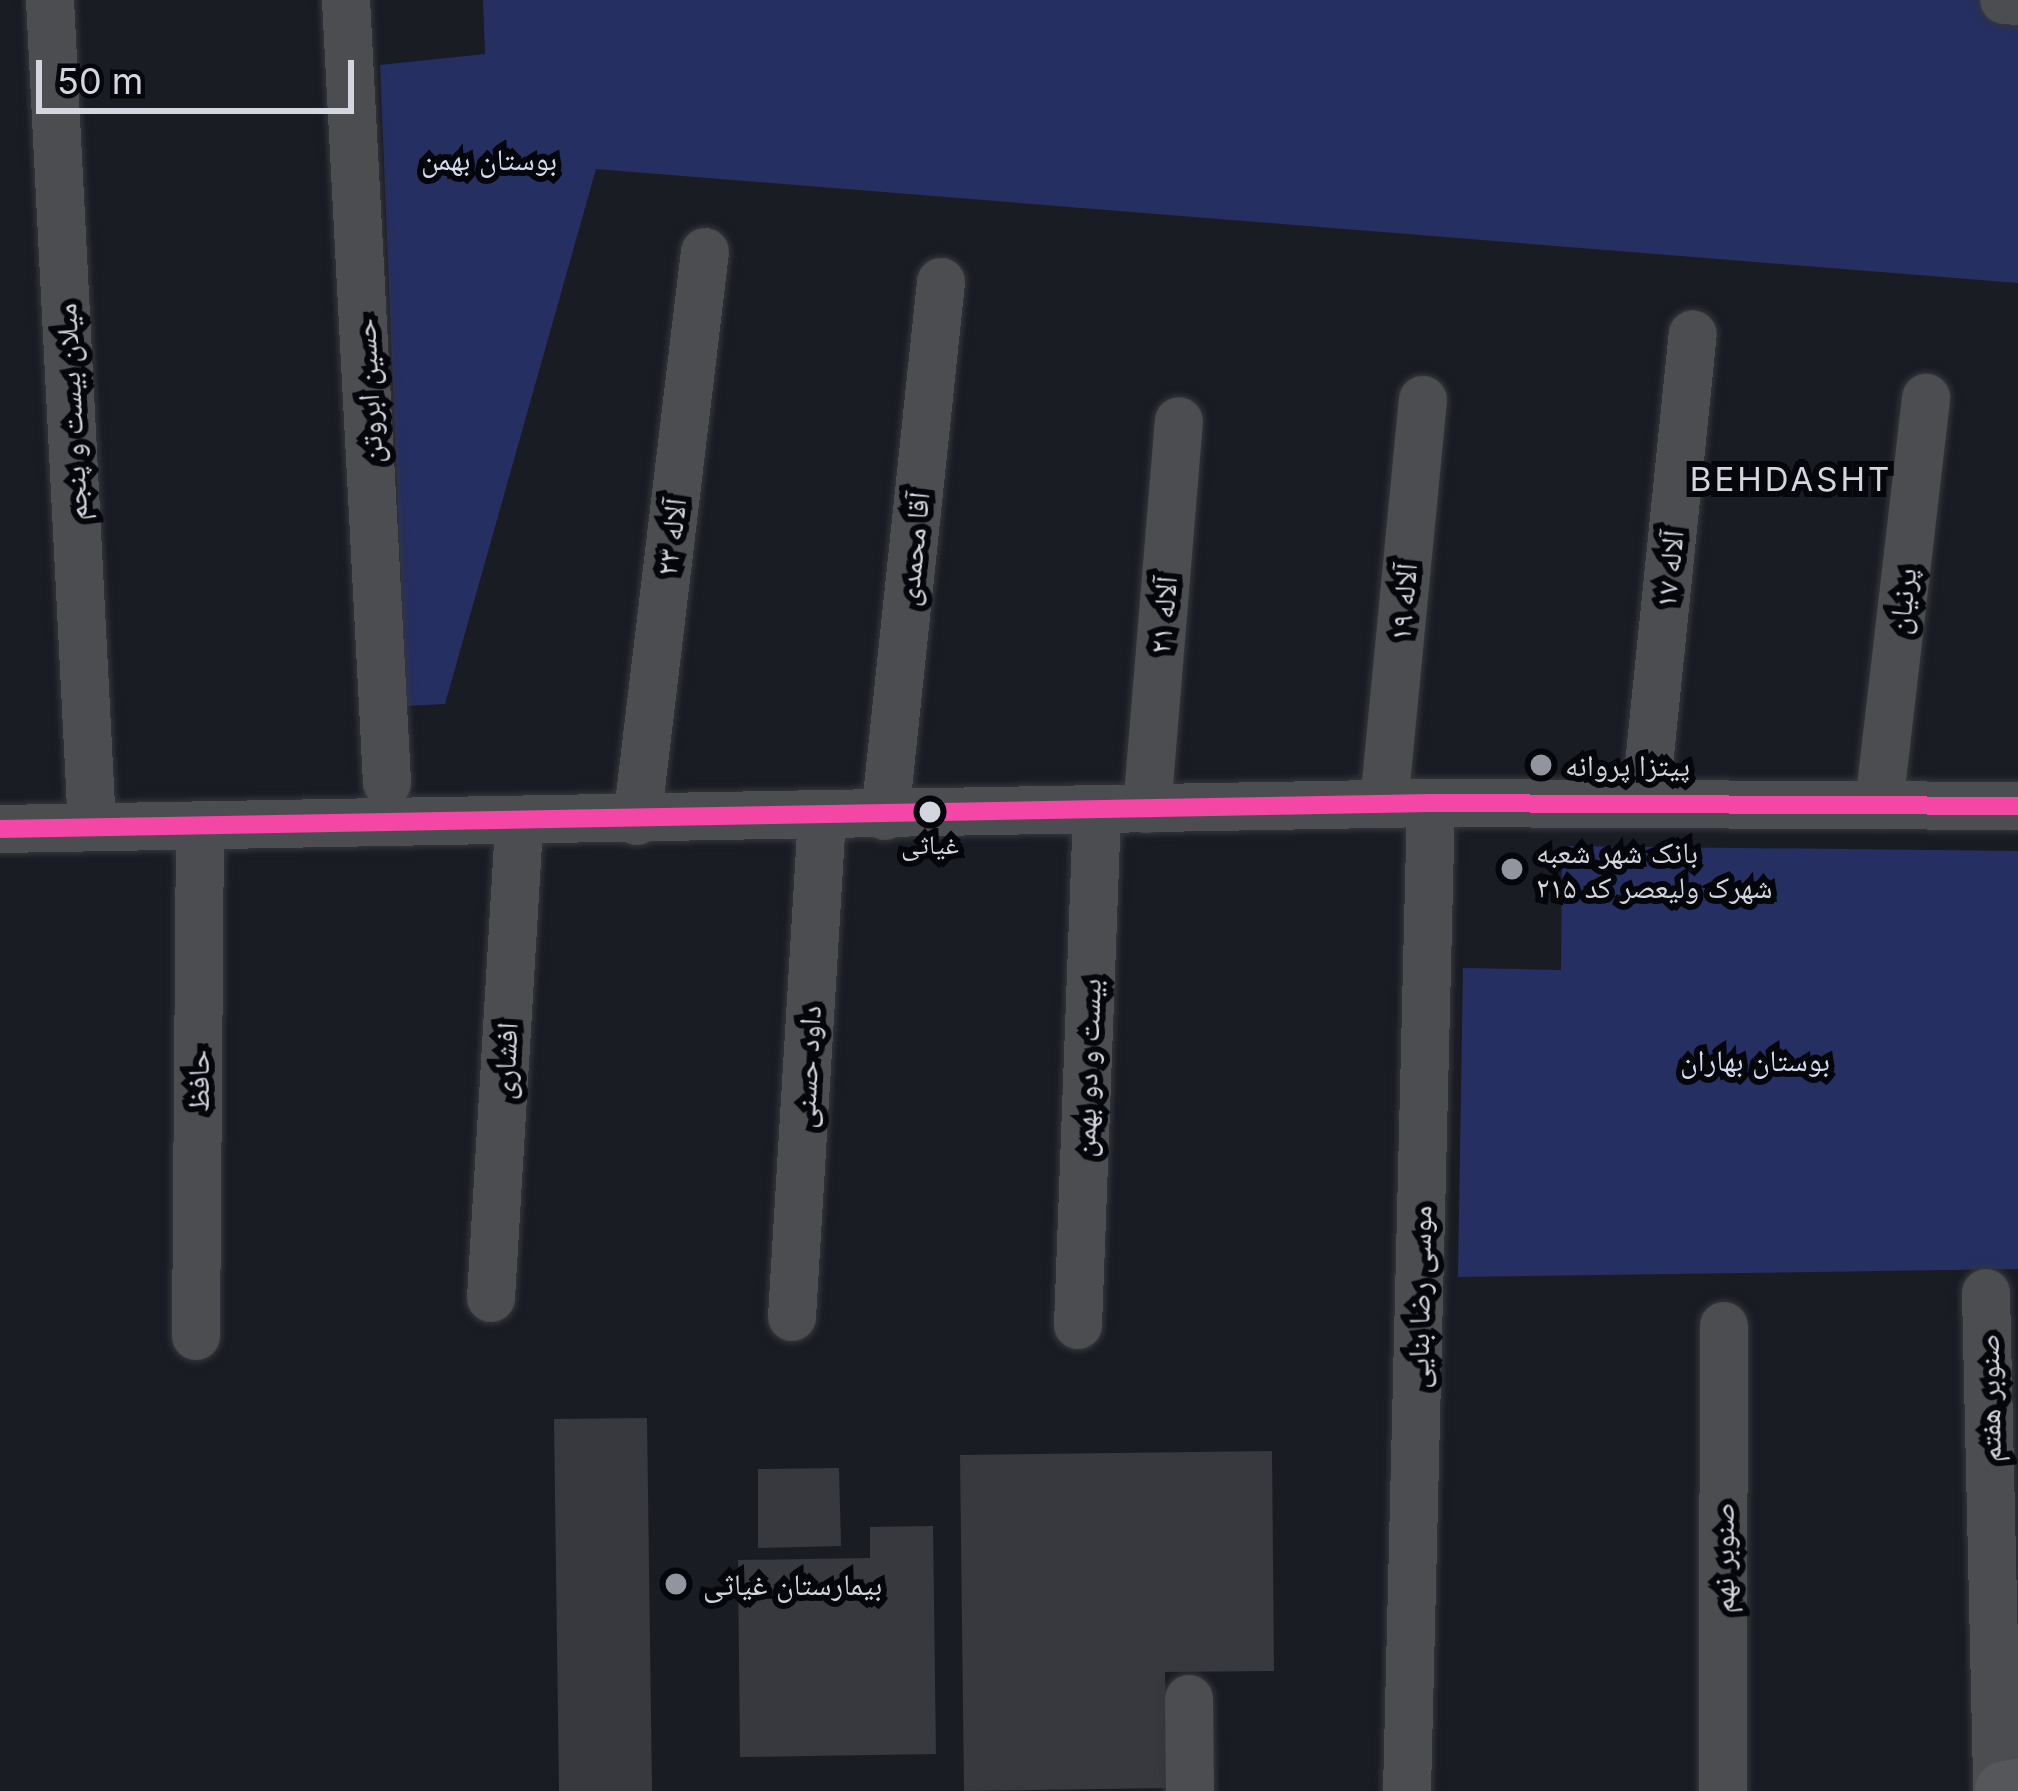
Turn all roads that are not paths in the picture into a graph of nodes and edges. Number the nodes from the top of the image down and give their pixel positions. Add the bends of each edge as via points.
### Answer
1 (50, 0) edge
2 (346, 0) edge
3 (2004, 0) edge
4 (2018, 1) edge
5 (705, 252) dead end
6 (941, 283) dead end
7 (1694, 334) dead end
8 (1926, 398) dead end
9 (1423, 400) dead end
10 (1179, 422) dead end
11 (386, 783) dead end
12 (1408, 804) junction
13 (1645, 804) junction
14 (1879, 805) junction
15 (2018, 806) edge
16 (1147, 809) junction
17 (1097, 811) junction
18 (885, 816) junction
19 (822, 817) junction
20 (637, 821) junction
21 (519, 824) junction
22 (92, 825) junction
23 (200, 825) junction
24 (0, 830) edge
25 (1986, 1293) dead end
26 (491, 1298) dead end
27 (792, 1317) dead end
28 (1078, 1325) dead end
29 (1724, 1326) dead end
30 (196, 1336) dead end
31 (1189, 1699) dead end
32 (2018, 1789) edge
33 (1190, 1791) edge
34 (1407, 1791) edge
35 (1723, 1791) edge
36 (2001, 1791) edge

1 - 22 street, میلان بیست و پنجم
2 - 11 street, حسین ابروتن
3 - 4 street
5 - 20 street, آلاله ۲۳
6 - 18 street, آقا محمدی
7 - 13 street, آلاله ۱۷
8 - 14 street, پرنیان
9 - 12 street, آلاله ۱۹
10 - 16 street, آلاله ۲۱
12 - 13 street
12 - 16 street
12 - 34 street, موسی رضا بنایی
13 - 14 street
14 - 15 street
16 - 17 street
17 - 18 street
17 - 28 street, بیست و دو بهمن
18 - 19 street
19 - 20 street
19 - 27 street, داود حسنی
20 - 21 street
21 - 23 street
21 - 26 street, افشاری
22 - 23 street
22 - 24 street
23 - 30 street, حافظ
25 - 36 street, صنوبر هفتم
29 - 35 street, صنوبر نهم
31 - 33 street
32 - 36 main road

